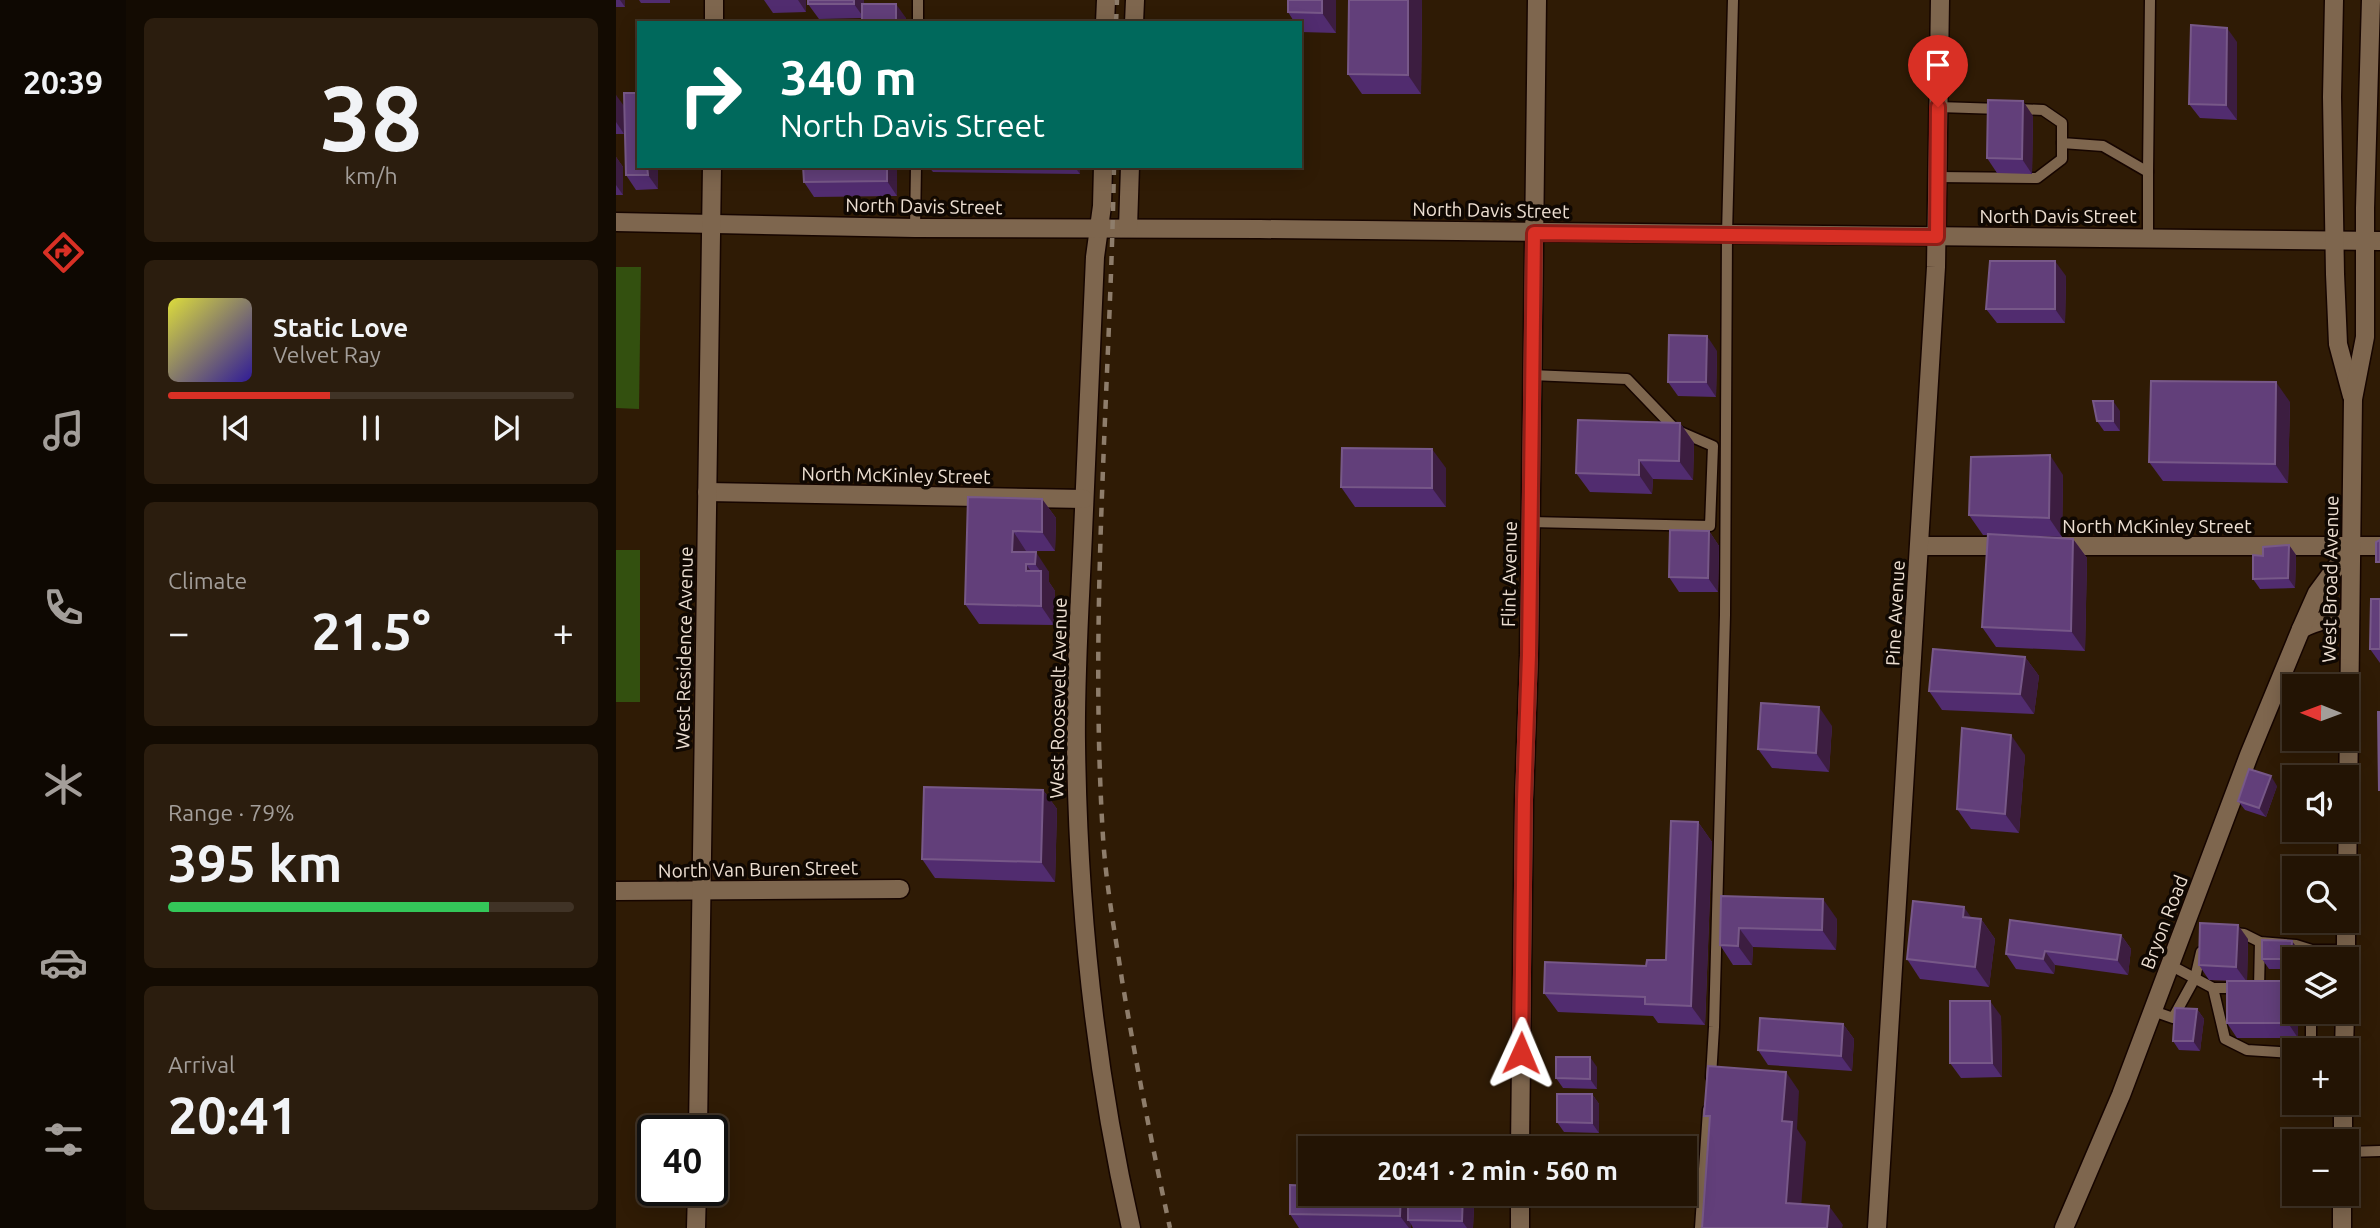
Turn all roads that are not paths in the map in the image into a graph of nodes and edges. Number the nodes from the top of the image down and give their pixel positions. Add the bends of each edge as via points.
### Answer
1 (714, 0) edge
2 (918, 0) edge
3 (1106, 0) edge
4 (1135, 0) edge
5 (1538, 0) edge
6 (1733, 0) edge
7 (1940, 0) edge
8 (2150, 0) edge
9 (2334, 0) edge
10 (2371, 0) edge
11 (714, 21) edge
12 (918, 21) edge
13 (1105, 21) edge
14 (1135, 21) edge
15 (1938, 107) junction
16 (2062, 143) junction
17 (712, 168) edge
18 (916, 168) edge
19 (1103, 168) edge
20 (1130, 168) edge
21 (2148, 172) junction
22 (1937, 177) junction
23 (616, 222) edge
24 (712, 223) junction
25 (915, 228) junction
26 (1100, 228) junction
27 (1128, 228) junction
28 (1534, 233) junction
29 (1727, 234) junction
30 (1937, 237) junction
31 (2148, 238) junction
32 (2335, 239) junction
33 (2373, 241) edge
34 (1531, 375) junction
35 (2353, 400) junction
36 (707, 492) junction
37 (1084, 499) junction
38 (1530, 522) junction
39 (1920, 546) junction
40 (2351, 547) junction
41 (2380, 547) edge
42 (2350, 620) junction
43 (2301, 629) junction
44 (2347, 856) edge
45 (900, 888) dead end
46 (616, 891) edge
47 (702, 891) junction
48 (2219, 931) edge
49 (2204, 941) edge
50 (2260, 942) junction
51 (2299, 947) edge
52 (2170, 965) junction
53 (2195, 978) junction
54 (2213, 988) junction
55 (2259, 988) junction
56 (2271, 988) edge
57 (2153, 1012) junction
58 (2282, 1052) edge
59 (698, 1115) edge
60 (1520, 1136) edge
61 (2380, 1151) edge
62 (2359, 1152) edge
63 (697, 1206) edge
64 (1520, 1206) edge
65 (2342, 1206) edge
66 (696, 1228) edge
67 (1131, 1228) edge
68 (1520, 1228) edge
69 (1700, 1228) edge
70 (1878, 1228) edge
71 (2064, 1228) edge
72 (2342, 1228) edge

1 - 11 street
2 - 12 lane
3 - 13 street
4 - 14 street
5 - 28 street, Flint Avenue
6 - 29 lane
7 - 15 street, Pine Avenue
8 - 21 lane
9 - 32 street, West Broad Avenue
10 - 33 street, West Broad Avenue
15 - 16 lane via 2043,110 2062,123
15 - 22 street, Pine Avenue
16 - 21 lane via 2103,146
16 - 22 lane via 2062,159 2037,178
17 - 24 street, West Residence Avenue
18 - 25 lane
19 - 26 street, West Roosevelt Avenue
20 - 27 street
21 - 31 lane
22 - 30 street, Pine Avenue
23 - 24 street, North Davis Street
24 - 25 street, North Davis Street
24 - 36 street, West Residence Avenue
25 - 26 street, North Davis Street
26 - 27 street, North Davis Street
26 - 37 street, West Roosevelt Avenue
27 - 28 street, North Davis Street
28 - 29 street, North Davis Street
28 - 34 street, Flint Avenue
29 - 30 street, North Davis Street
29 - 69 lane via 1725,615 1714,1027
30 - 31 street, North Davis Street
30 - 39 street, Pine Avenue
31 - 32 street, North Davis Street
32 - 33 street, North Davis Street
32 - 35 street, West Broad Avenue via 2338,344
33 - 35 street, West Broad Avenue via 2365,337
34 - 38 street, Flint Avenue
34 - 38 lane via 1627,379 1676,430 1713,446 1710,526
35 - 40 street, West Broad Avenue
36 - 37 street, North McKinley Street
36 - 47 street, West Residence Avenue
37 - 67 street, West Roosevelt Avenue via 1076,742 1081,872 1105,1091
38 - 60 street, Flint Avenue
39 - 40 street, North McKinley Street
39 - 70 street, Pine Avenue
40 - 41 street, North McKinley Street
40 - 42 street, West Broad Avenue
40 - 43 street, Bryon Road via 2317,593
42 - 43 street via 2316,621
42 - 44 street, West Broad Avenue
43 - 52 street, Bryon Road via 2249,755 2192,921
45 - 47 street, North Van Buren Street
46 - 47 street, North Van Buren Street
47 - 59 street, West Residence Avenue
48 - 50 lane via 2244,934
49 - 53 lane
50 - 51 lane
50 - 55 lane
52 - 53 lane
52 - 57 street, Bryon Road
53 - 54 lane
53 - 57 lane via 2173,1018
54 - 55 lane
54 - 58 lane via 2225,1039 2247,1049
55 - 56 lane
57 - 71 street, Bryon Road
61 - 62 lane
63 - 66 street
64 - 68 street
65 - 72 street

